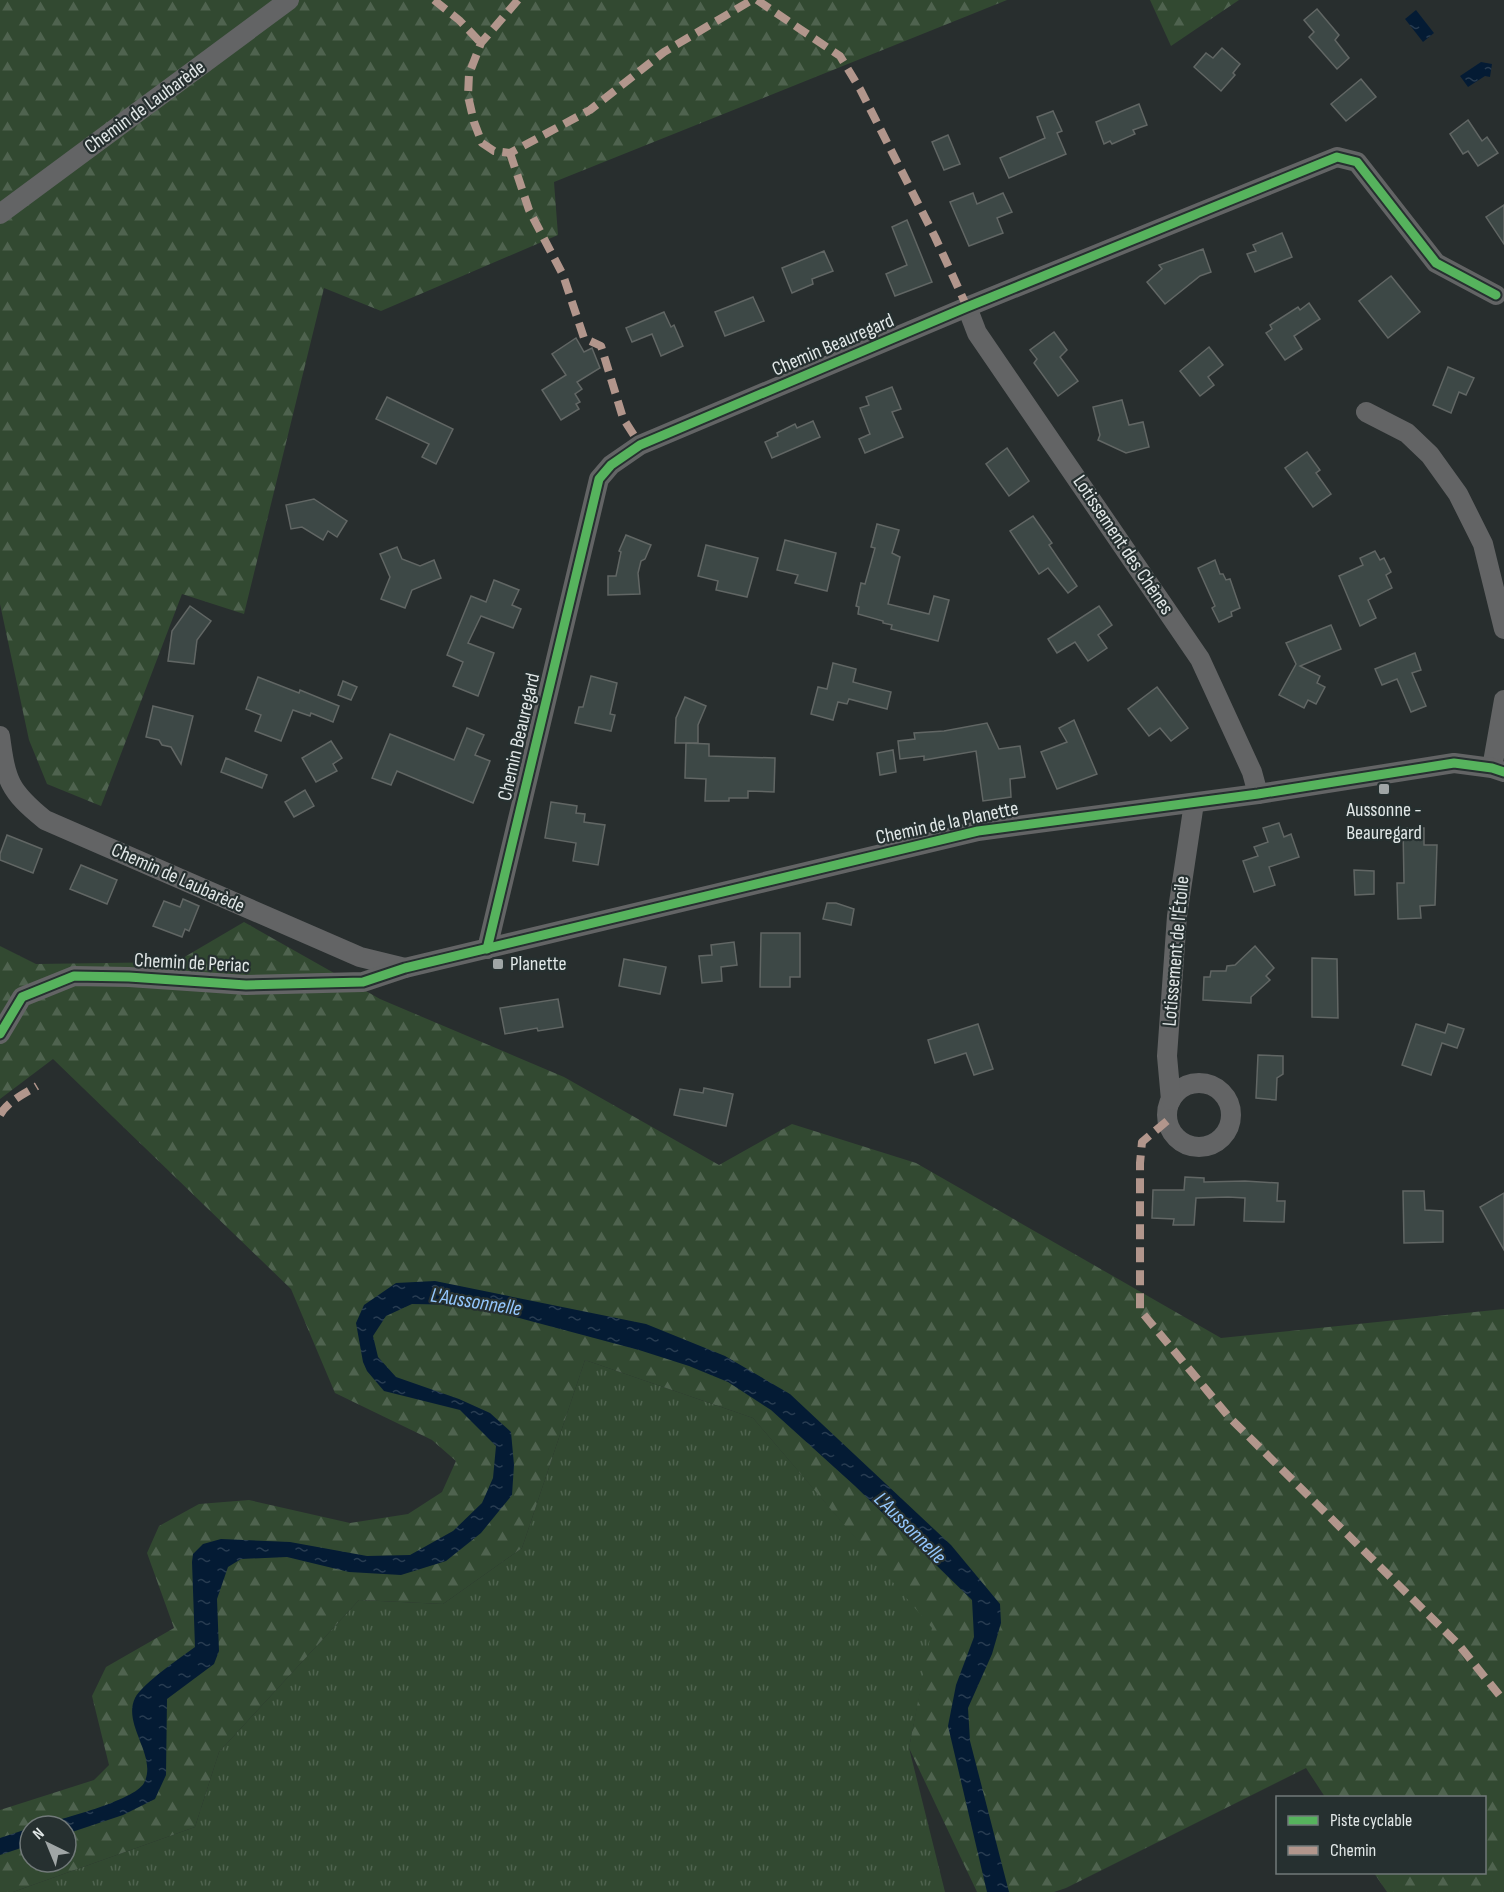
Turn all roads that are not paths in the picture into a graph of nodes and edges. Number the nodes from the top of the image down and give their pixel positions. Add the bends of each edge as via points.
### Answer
1 (289, 0) edge
2 (0, 214) edge
3 (1496, 295) dead end
4 (967, 307) junction
5 (1366, 412) dead end
6 (1504, 629) edge
7 (1504, 700) edge
8 (0, 736) edge
9 (1498, 770) edge
10 (1258, 794) junction
11 (1194, 803) junction
12 (487, 950) junction
13 (405, 968) junction
14 (0, 1034) edge
15 (1171, 1100) dead end

1 - 2 street, Chemin de Laubarède
3 - 4 street, Chemin Beauregard via 1436,263 1357,162 1336,157
4 - 10 street, Lotissement des Chênes via 977,333 1200,659 1252,772
4 - 12 street, Chemin Beauregard via 640,446 611,465 599,479
5 - 6 street via 1407,433 1430,455 1458,494 1483,544
7 - 9 street
8 - 13 street, Chemin de Laubarède via 5,771 20,800 45,820 360,957
9 - 10 street, Chemin de la Planette via 1454,764
10 - 11 street, Chemin de la Planette
11 - 12 street, Chemin de la Planette via 978,831
11 - 15 street, Lotissement de l'Étoile via 1177,916 1167,1056
12 - 13 street, Chemin de la Planette
13 - 14 street, Chemin de Periac via 363,982 246,985 74,976 22,997

